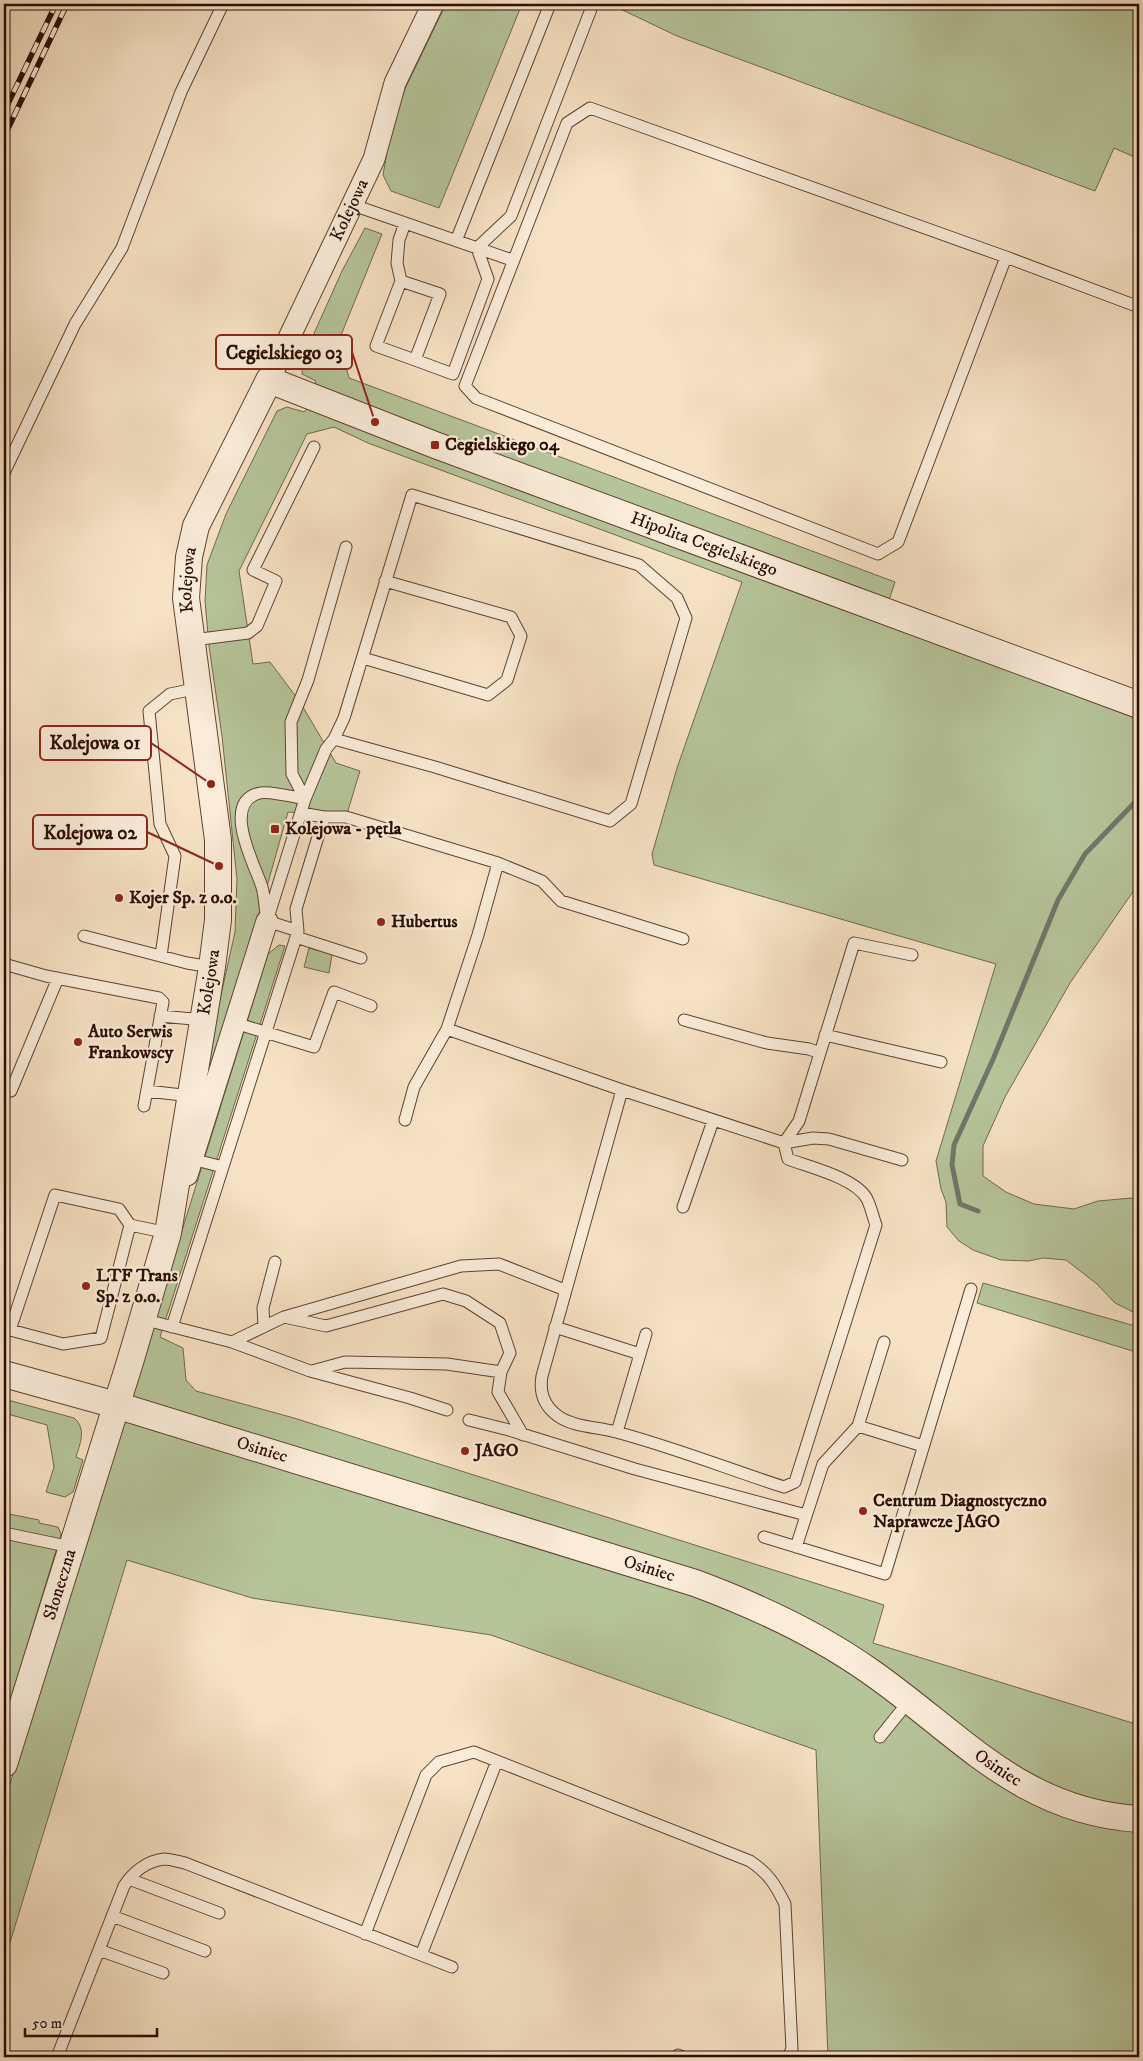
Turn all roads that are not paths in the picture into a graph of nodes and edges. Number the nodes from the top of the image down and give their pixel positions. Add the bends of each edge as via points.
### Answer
1 (224, 4) edge
2 (433, 4) edge
3 (550, 4) edge
4 (593, 4) edge
5 (353, 205) junction
6 (405, 223) junction
7 (456, 241) junction
8 (476, 248) junction
9 (1006, 257) junction
10 (512, 260) junction
11 (401, 281) junction
12 (1139, 307) edge
13 (415, 360) junction
14 (269, 380) junction
15 (314, 447) dead end
16 (4, 473) edge
17 (346, 548) dead end
18 (385, 582) junction
19 (193, 640) junction
20 (363, 658) junction
21 (199, 688) junction
22 (1139, 705) edge
23 (334, 738) junction
24 (305, 799) junction
25 (301, 813) junction
26 (324, 817) junction
27 (498, 863) junction
28 (267, 922) junction
29 (297, 934) junction
30 (84, 936) dead end
31 (683, 939) dead end
32 (912, 955) dead end
33 (160, 956) junction
34 (361, 958) dead end
35 (4, 964) edge
36 (212, 967) junction
37 (58, 978) junction
38 (371, 1006) dead end
39 (160, 1016) junction
40 (204, 1020) junction
41 (684, 1020) dead end
42 (235, 1023) junction
43 (447, 1029) junction
44 (266, 1032) junction
45 (825, 1035) junction
46 (820, 1053) junction
47 (941, 1062) dead end
48 (622, 1090) junction
49 (12, 1091) dead end
50 (146, 1091) junction
51 (191, 1096) junction
52 (144, 1106) dead end
53 (405, 1120) dead end
54 (713, 1121) junction
55 (784, 1143) junction
56 (192, 1159) junction
57 (902, 1160) dead end
58 (223, 1167) junction
59 (683, 1207) dead end
60 (130, 1225) junction
61 (168, 1233) junction
62 (276, 1262) dead end
63 (971, 1289) dead end
64 (565, 1290) junction
65 (284, 1317) junction
66 (142, 1319) junction
67 (172, 1327) junction
68 (264, 1327) junction
69 (555, 1327) junction
70 (646, 1334) dead end
71 (232, 1342) junction
72 (884, 1342) dead end
73 (640, 1354) junction
74 (310, 1372) junction
75 (500, 1372) junction
76 (4, 1374) edge
77 (116, 1405) junction
78 (448, 1410) dead end
79 (469, 1420) dead end
80 (858, 1426) junction
81 (617, 1432) junction
82 (523, 1435) junction
83 (922, 1446) junction
84 (806, 1515) junction
85 (4, 1533) edge
86 (764, 1537) dead end
87 (71, 1547) junction
88 (796, 1547) junction
89 (909, 1701) junction
90 (880, 1737) dead end
91 (497, 1761) junction
92 (4, 1764) edge
93 (1139, 1819) edge
94 (129, 1879) junction
95 (219, 1912) dead end
96 (112, 1916) junction
97 (365, 1934) junction
98 (99, 1950) junction
99 (205, 1951) dead end
100 (421, 1955) junction
101 (452, 1967) dead end
102 (163, 1973) dead end
103 (59, 2057) edge
104 (788, 2057) edge

1 - 16 lane via 181,92 122,248 75,324
2 - 5 street, Kolejowa via 396,83 374,159
3 - 7 lane
4 - 8 lane via 511,216
5 - 6 lane
5 - 14 street, Kolejowa
6 - 7 lane
6 - 11 lane via 399,240 397,263
7 - 8 lane
8 - 10 lane
8 - 13 lane via 488,279 453,374
9 - 10 lane via 590,108 566,123
9 - 10 lane via 898,542 878,554 476,398 465,386
9 - 12 lane
11 - 13 lane via 376,346
11 - 13 lane via 440,294
14 - 19 street, Kolejowa via 196,526 189,557 186,598
14 - 22 street, Hipolita Cegielskiego via 435,445
15 - 19 lane via 254,570 276,581 257,626 248,633
17 - 24 lane via 308,680 291,722 292,774
18 - 20 lane
18 - 20 lane via 511,617 521,636 507,680 488,695
18 - 23 lane via 412,495 639,565 677,598 686,618 631,804 610,821
19 - 21 street, Kolejowa
20 - 23 lane via 344,718
21 - 33 lane via 170,694 149,711 160,824 175,856
21 - 36 street, Kolejowa via 218,840 218,920
23 - 24 lane via 326,749
24 - 25 lane, Kolejowa
24 - 28 lane, Kolejowa via 260,792 247,800 241,810 240,823 262,889
25 - 26 lane
25 - 28 lane, Kolejowa
26 - 27 lane via 346,817
26 - 29 lane via 296,909
27 - 31 lane via 542,881 561,901
27 - 43 lane
28 - 29 lane
28 - 42 street, Kolejowa
29 - 34 lane
29 - 44 lane
30 - 33 lane
32 - 45 lane via 854,943
33 - 36 lane
35 - 37 lane
36 - 40 street, Kolejowa
37 - 39 lane via 159,998 163,1002
37 - 49 lane
38 - 44 lane via 334,992 314,1047
39 - 40 lane
39 - 50 lane
40 - 51 street, Kolejowa
41 - 46 lane via 766,1043
42 - 44 lane
42 - 56 street, Kolejowa
43 - 48 lane
43 - 53 lane via 414,1088
44 - 58 lane
45 - 46 lane
45 - 47 lane
46 - 55 lane via 799,1121
48 - 54 lane
48 - 64 lane
50 - 51 lane
50 - 52 lane
51 - 61 street, Kolejowa
54 - 55 lane
54 - 59 lane
55 - 57 lane via 829,1139
55 - 81 lane via 788,1159 854,1186 866,1198 876,1225 795,1482 784,1487
56 - 58 lane
56 - 61 street, Kolejowa
58 - 67 lane
60 - 60 lane via 101,1338 63,1344 10,1330 55,1196 119,1209
60 - 61 lane
61 - 66 street, Kolejowa
62 - 68 lane via 263,1308
63 - 83 lane
64 - 65 lane via 499,1264 461,1266
64 - 69 lane
65 - 68 lane
65 - 75 lane via 326,1326 443,1294 466,1300 500,1323 510,1354
66 - 67 lane
66 - 77 street, Kolejowa
67 - 71 lane
68 - 71 lane
69 - 73 lane
69 - 81 lane via 541,1382 543,1398 565,1420
70 - 73 lane
71 - 74 lane
72 - 80 lane
73 - 81 lane
74 - 75 lane via 345,1362 447,1364
74 - 78 lane
75 - 82 lane via 498,1392
76 - 77 street, Osiniec
77 - 87 street, Słoneczna
77 - 89 street, Osiniec via 695,1583 741,1600 806,1631 871,1672
79 - 82 lane
80 - 83 lane
80 - 84 lane via 823,1464
82 - 84 lane via 635,1470
83 - 88 lane via 885,1574
84 - 88 lane
85 - 87 lane
86 - 88 lane
87 - 92 street, Słoneczna
89 - 90 lane
89 - 93 street, Osiniec via 982,1759 1027,1788 1076,1807
91 - 97 lane via 474,1752 458,1755 439,1762 426,1775
91 - 100 lane
91 - 104 lane via 750,1861 766,1871 785,1904 792,2049
94 - 95 lane
94 - 96 lane
94 - 97 lane via 147,1865 165,1859 185,1863
96 - 98 lane
96 - 99 lane
97 - 100 lane
98 - 102 lane
98 - 103 lane
100 - 101 lane

